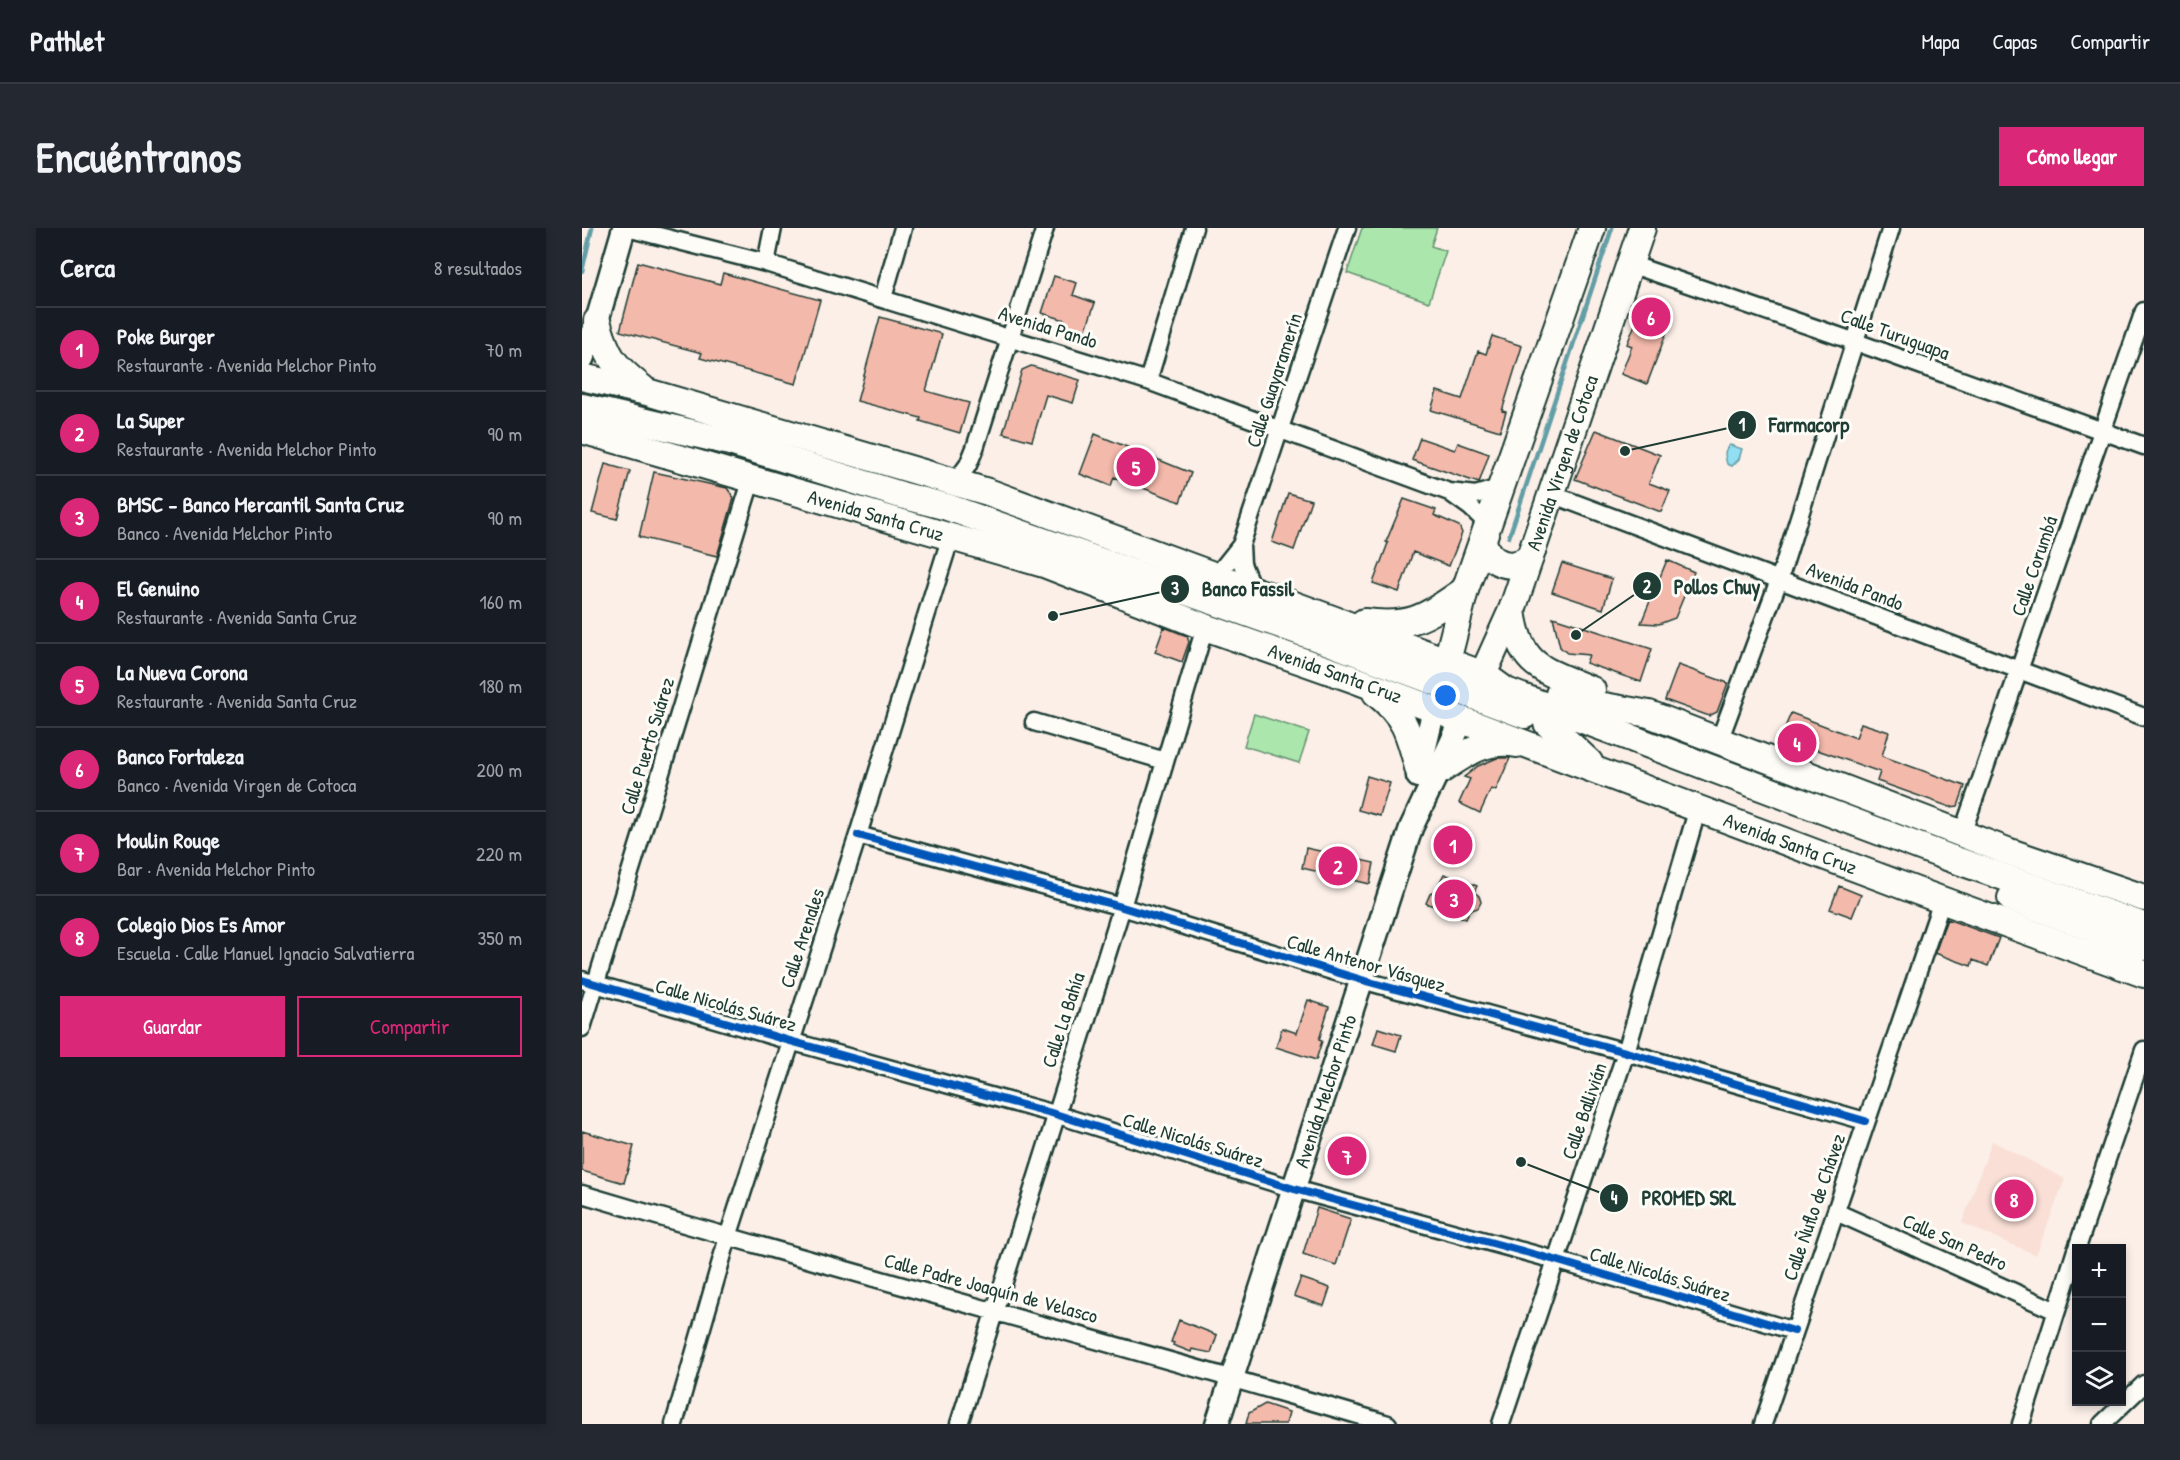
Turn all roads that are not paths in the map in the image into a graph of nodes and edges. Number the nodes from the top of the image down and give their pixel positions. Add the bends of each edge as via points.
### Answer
1 (626, 228) edge
2 (773, 228) edge
3 (903, 228) edge
4 (1045, 228) edge
5 (1194, 228) edge
6 (1347, 228) edge
7 (1592, 228) edge
8 (1642, 228) edge
9 (1891, 228) edge
10 (766, 263) junction
11 (1630, 264) junction
12 (883, 298) junction
13 (2144, 311) edge
14 (597, 321) junction
15 (1011, 337) junction
16 (1853, 341) junction
17 (582, 359) edge
18 (582, 376) edge
19 (1148, 381) junction
20 (647, 392) junction
21 (587, 407) edge
22 (637, 420) junction
23 (1280, 430) junction
24 (2103, 431) junction
25 (589, 437) edge
26 (2144, 446) edge
27 (975, 448) junction
28 (752, 478) junction
29 (955, 483) junction
30 (1502, 487) junction
31 (988, 492) junction
32 (1449, 492) junction
33 (1551, 494) junction
34 (901, 495) junction
35 (1486, 533) junction
36 (951, 536) junction
37 (1241, 545) junction
38 (1530, 557) junction
39 (1044, 564) junction
40 (1217, 575) junction
41 (1779, 580) junction
42 (1252, 588) junction
43 (1465, 590) junction
44 (1512, 610) junction
45 (1333, 619) junction
46 (1205, 627) junction
47 (1358, 653) junction
48 (1282, 654) junction
49 (2020, 670) junction
50 (1444, 672) junction
51 (1353, 679) junction
52 (1478, 685) junction
53 (1434, 709) junction
54 (1649, 714) junction
55 (2144, 717) edge
56 (1462, 720) junction
57 (1034, 722) dead end
58 (1547, 723) junction
59 (1719, 741) junction
60 (1536, 747) junction
61 (1166, 761) junction
62 (1598, 770) junction
63 (1428, 772) junction
64 (1698, 808) junction
65 (1962, 834) junction
66 (858, 835) junction
67 (2007, 851) junction
68 (2002, 894) junction
69 (2144, 898) edge
70 (1942, 901) junction
71 (1122, 907) junction
72 (2144, 926) edge
73 (2144, 947) edge
74 (2099, 957) junction
75 (2144, 974) edge
76 (1362, 980) junction
77 (588, 982) edge
78 (582, 1028) edge
79 (790, 1041) junction
80 (2144, 1050) edge
81 (1626, 1052) junction
82 (1055, 1114) junction
83 (1865, 1121) junction
84 (1294, 1189) junction
85 (582, 1194) edge
86 (1836, 1212) junction
87 (728, 1237) junction
88 (2079, 1244) edge
89 (1555, 1260) junction
90 (2072, 1264) edge
91 (995, 1311) junction
92 (2056, 1311) junction
93 (1794, 1331) junction
94 (1233, 1377) junction
95 (2144, 1384) edge
96 (674, 1424) edge
97 (959, 1424) edge
98 (1217, 1424) edge
99 (1388, 1424) edge
100 (1501, 1424) edge
101 (1762, 1424) edge
102 (2020, 1424) edge
103 (2102, 1424) edge

1 - 10 street, Avenida Pando
1 - 14 main road
2 - 10 street
3 - 12 street
4 - 15 street
5 - 19 street
6 - 23 street, Calle Guayaramerín
7 - 30 main road
8 - 11 main road, Avenida Virgen de Cotoca
9 - 16 street
10 - 12 street, Avenida Pando
11 - 16 street, Calle Turuguapa
11 - 33 main road, Avenida Virgen de Cotoca
12 - 15 street, Avenida Pando
13 - 24 street, Calle Corumbá
14 - 17 main road
14 - 20 main road via 612,362
15 - 19 street, Avenida Pando
15 - 27 street
16 - 24 street, Calle Turuguapa
16 - 41 street
18 - 20 main road, Avenida Santa Cruz
19 - 23 street, Avenida Pando
20 - 29 main road, Avenida Santa Cruz
21 - 22 main road, Avenida Santa Cruz
22 - 25 main road
22 - 34 main road, Avenida Santa Cruz via 730,442
23 - 32 street, Avenida Pando
23 - 37 street, Calle Guayaramerín
24 - 26 street, Calle Turuguapa
24 - 49 street, Calle Corumbá
25 - 28 main road, Avenida Santa Cruz
27 - 29 street
27 - 31 street
28 - 36 main road, Avenida Santa Cruz
28 - 77 street, Calle Puerto Suárez
29 - 31 main road, Avenida Santa Cruz
30 - 32 street, Avenida Pando via 1476,495
30 - 35 main road
31 - 40 main road, Avenida Santa Cruz
32 - 35 street, Avenida Pando via 1470,507
33 - 38 main road, Avenida Virgen de Cotoca
33 - 41 street, Avenida Pando
34 - 39 main road
34 - 47 main road, Avenida Santa Cruz via 1029,535
35 - 38 main road via 1491,557 1501,564 1514,565
35 - 43 main road
36 - 39 main road, Avenida Santa Cruz
36 - 66 street, Calle Arenales
37 - 40 street, Calle Guayaramerín
37 - 42 street, Calle Guayaramerín via 1242,564
38 - 44 main road, Avenida Virgen de Cotoca
39 - 46 main road, Avenida Santa Cruz
40 - 42 main road, Avenida Santa Cruz
41 - 49 street, Avenida Pando
41 - 59 street
42 - 45 main road, Avenida Santa Cruz
43 - 45 main road via 1429,614 1408,622 1390,625
43 - 50 main road
44 - 52 main road, Avenida Virgen de Cotoca
44 - 54 main road via 1519,644 1532,661
45 - 50 main road, Avenida Santa Cruz
46 - 48 main road, Avenida Santa Cruz
46 - 61 street, Calle La Bahía
47 - 48 main road
47 - 50 main road, Avenida Santa Cruz
48 - 51 main road, Avenida Santa Cruz
49 - 55 street, Avenida Pando
49 - 65 street, Calle Corumbá
50 - 52 main road, Avenida Santa Cruz
50 - 53 main road, Avenida Melchor Pinto
51 - 53 main road, Avenida Santa Cruz
51 - 63 main road via 1391,705 1403,720
52 - 54 main road, Avenida Santa Cruz via 1512,677 1576,701
52 - 56 main road, Avenida Melchor Pinto
52 - 58 main road, Avenida Santa Cruz
52 - 72 main road, Avenida Santa Cruz via 1506,690 1947,857
53 - 56 main road, Avenida Santa Cruz
53 - 63 main road, Avenida Melchor Pinto
54 - 59 main road, Avenida Santa Cruz
56 - 60 main road, Avenida Santa Cruz
56 - 63 main road, Avenida Melchor Pinto
57 - 61 street
58 - 62 main road
58 - 68 main road, Avenida Santa Cruz
59 - 65 main road, Avenida Santa Cruz
60 - 62 main road, Avenida Santa Cruz
60 - 63 main road via 1489,743
61 - 71 street, Calle La Bahía
62 - 64 main road, Avenida Santa Cruz
63 - 76 main road, Avenida Melchor Pinto
64 - 70 main road, Avenida Santa Cruz
64 - 81 street, Calle Ballivián
65 - 67 main road, Avenida Santa Cruz
66 - 71 street, Calle Antenor Vásquez
66 - 79 street, Calle Arenales
67 - 69 main road, Avenida Santa Cruz
67 - 72 main road
68 - 73 main road, Avenida Santa Cruz
68 - 74 main road
70 - 74 main road, Avenida Santa Cruz
70 - 83 street, Calle Ñuflo de Chávez
71 - 76 street, Calle Antenor Vásquez
71 - 82 street, Calle La Bahía
74 - 75 main road, Avenida Santa Cruz
76 - 81 street, Calle Antenor Vásquez
76 - 84 main road, Avenida Melchor Pinto
77 - 78 street, Calle Puerto Suárez
77 - 79 street, Calle Nicolás Suárez
79 - 82 street, Calle Nicolás Suárez
79 - 87 street, Calle Arenales
80 - 88 street
81 - 83 street, Calle Antenor Vásquez
81 - 89 street, Calle Ballivián
82 - 84 street, Calle Nicolás Suárez
82 - 91 street, Calle La Bahía
83 - 86 street, Calle Ñuflo de Chávez
84 - 89 street, Calle Nicolás Suárez
84 - 94 main road, Avenida Melchor Pinto
85 - 87 street, Calle Padre Joaquín de Velasco
86 - 92 street, Calle San Pedro
86 - 93 street, Calle Ñuflo de Chávez
87 - 91 street, Calle Padre Joaquín de Velasco
87 - 96 street, Calle Arenales
89 - 93 street, Calle Nicolás Suárez
89 - 100 street, Calle Ballivián
90 - 92 street
91 - 94 street, Calle Padre Joaquín de Velasco
91 - 97 street, Calle La Bahía
92 - 102 street
93 - 101 street, Calle Ñuflo de Chávez
94 - 98 main road, Avenida Melchor Pinto
94 - 99 street, Calle Padre Joaquín de Velasco
95 - 103 street

